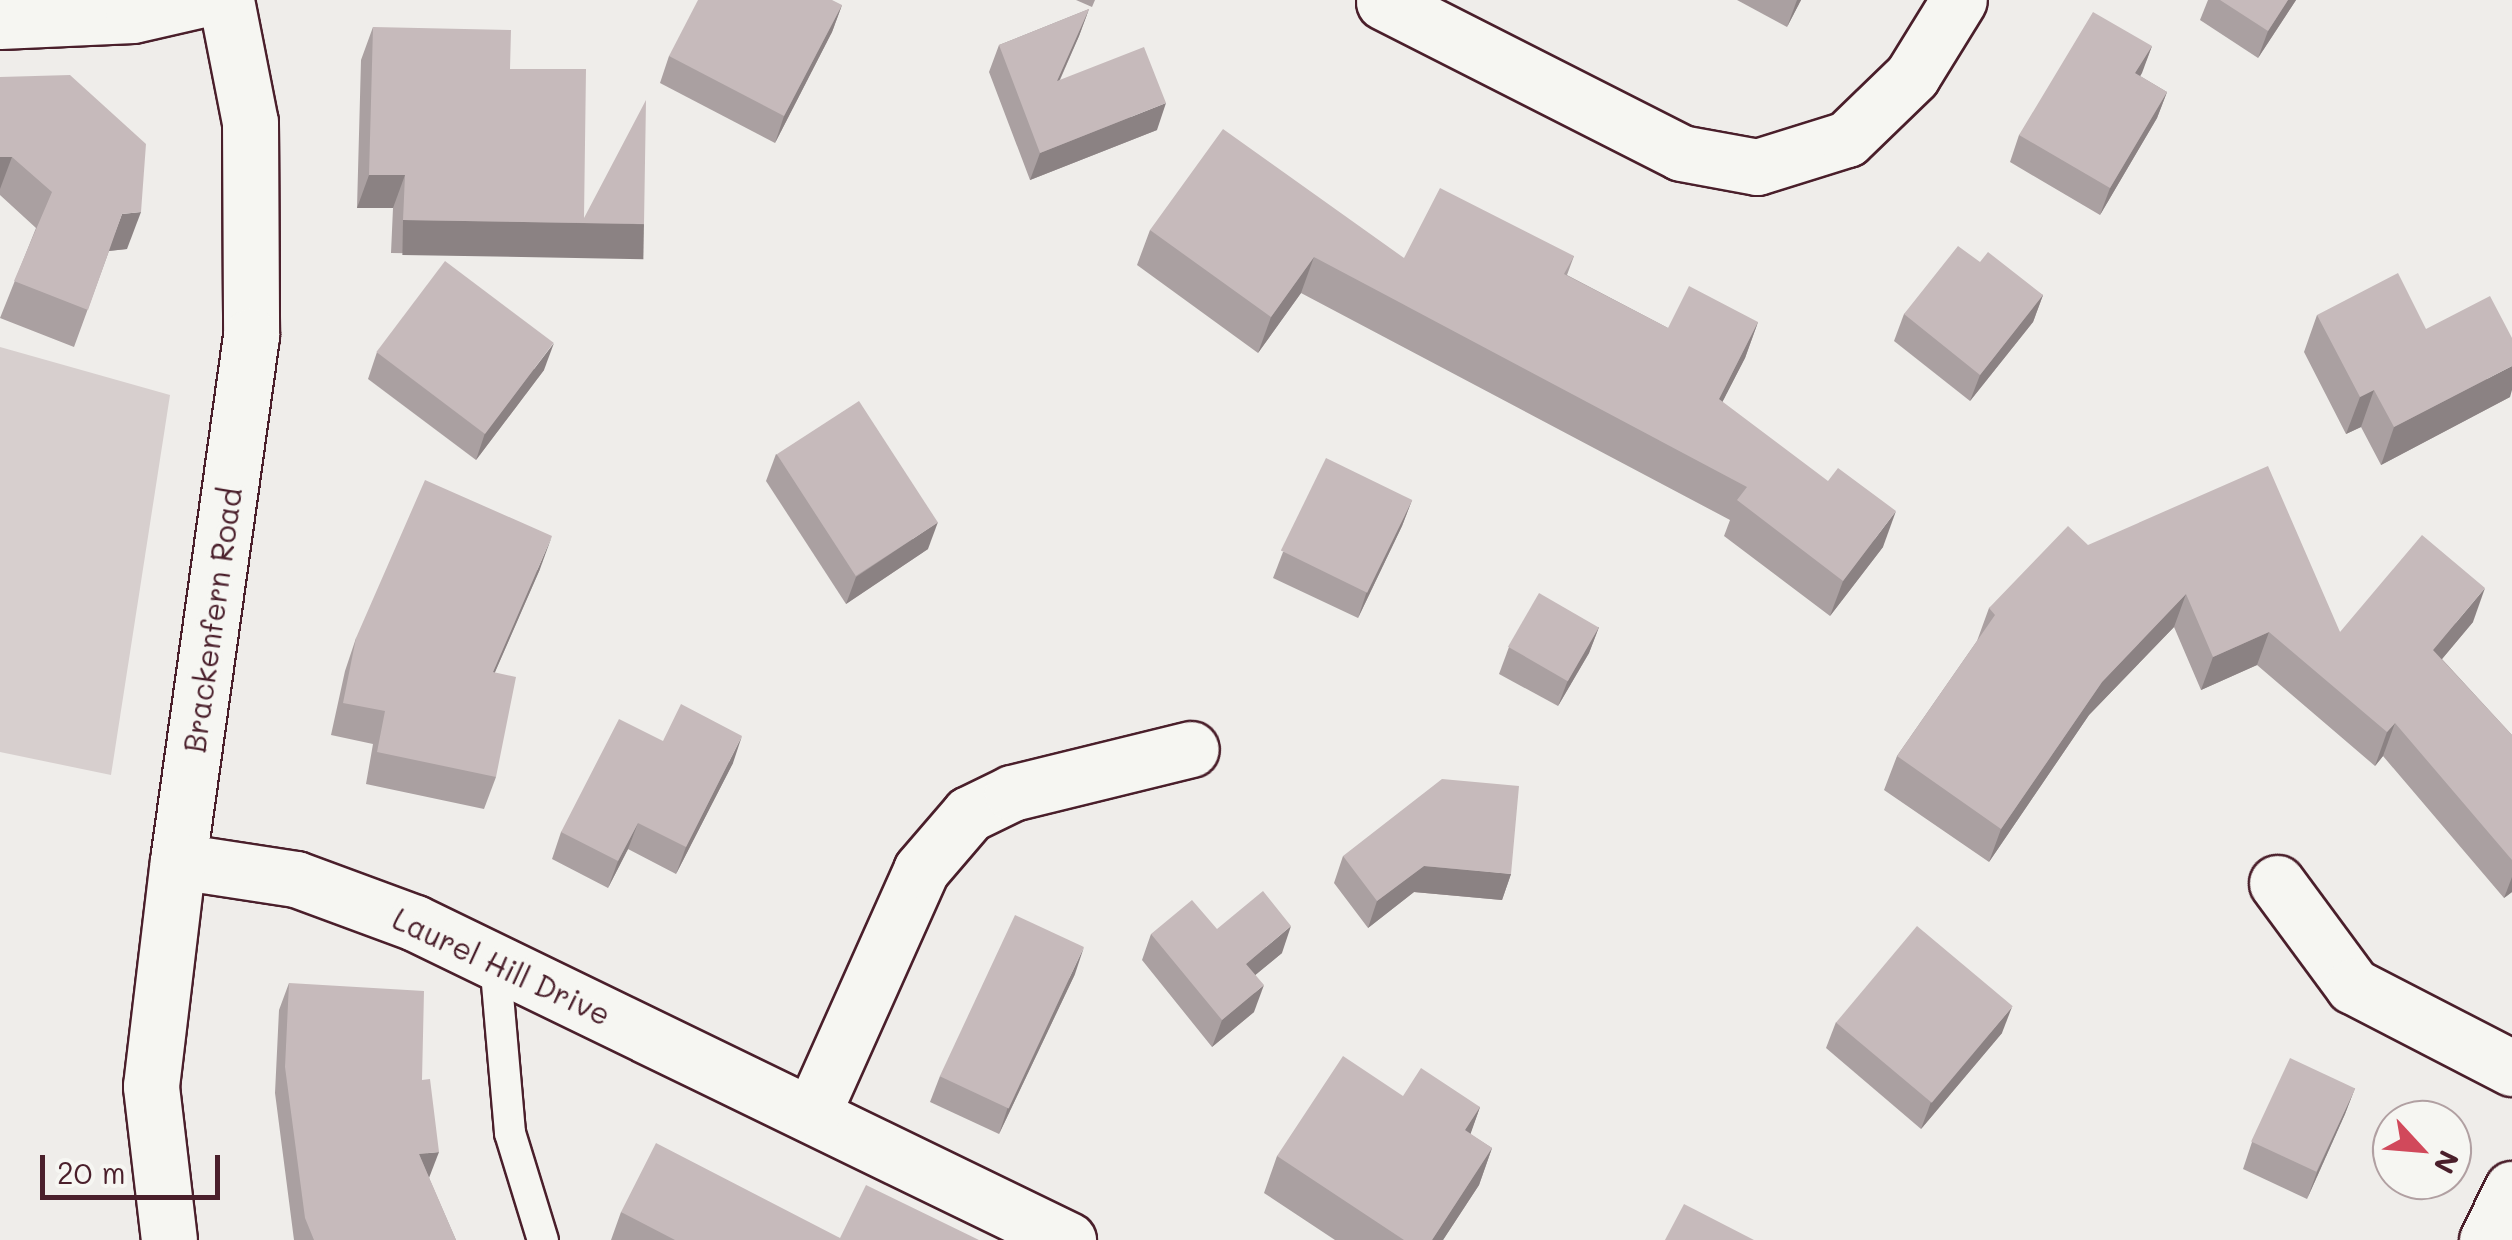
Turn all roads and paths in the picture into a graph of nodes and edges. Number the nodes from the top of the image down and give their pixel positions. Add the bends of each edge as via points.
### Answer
1 (198, 0) edge
2 (226, 0) edge
3 (1959, 0) edge
4 (1384, 2) edge
5 (0, 20) edge
6 (1191, 749) dead end
7 (178, 861) junction
8 (2277, 883) dead end
9 (495, 960) junction
10 (2512, 1068) edge
11 (813, 1112) junction
12 (2512, 1190) edge
13 (169, 1240) edge
14 (543, 1240) edge
15 (1068, 1240) edge
16 (2487, 1240) edge

1 - 5 street via 134,16
2 - 7 street, Brackenfern Road via 250,122 251,336
3 - 4 street via 1912,76 1847,139 1757,167 1681,153
6 - 11 street via 1012,793 969,814 920,870
7 - 9 street, Laurel Hill Drive via 296,879
7 - 13 street, Brackenfern Road via 151,1086
8 - 10 street via 2353,986
9 - 11 street, Laurel Hill Drive
9 - 14 lane via 510,1133
11 - 15 street, Laurel Hill Drive
12 - 16 street

